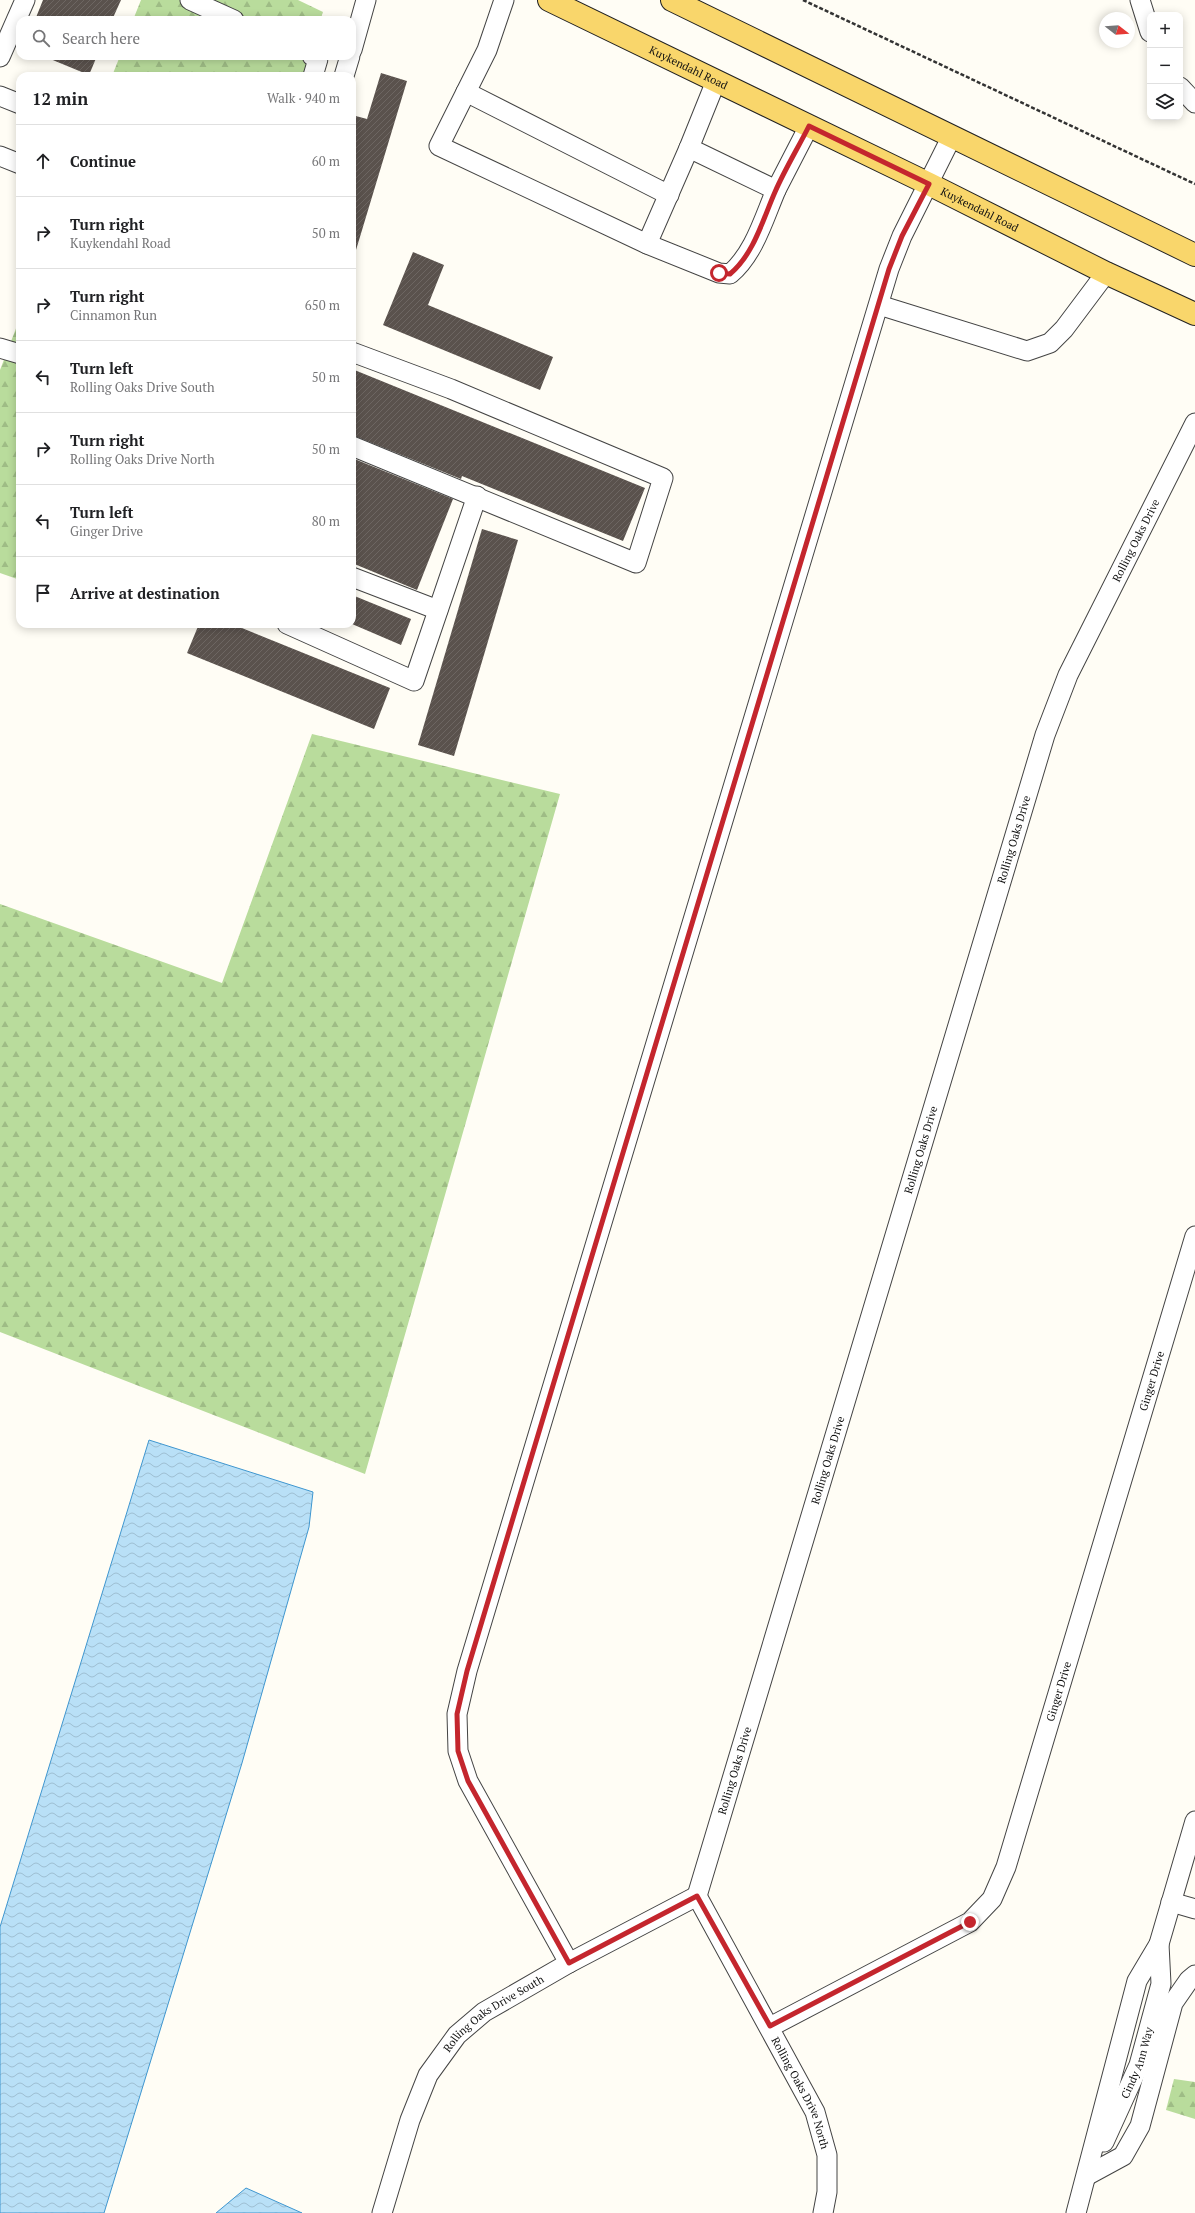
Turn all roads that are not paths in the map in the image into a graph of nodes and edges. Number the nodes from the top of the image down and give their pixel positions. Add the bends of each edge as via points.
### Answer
1 (25, 0) edge
2 (190, 0) edge
3 (366, 0) edge
4 (504, 0) edge
5 (549, 0) edge
6 (672, 0) edge
7 (1140, 0) edge
8 (214, 5) edge
9 (18, 16) edge
10 (229, 16) edge
11 (16, 21) edge
12 (1147, 22) edge
13 (356, 36) edge
14 (0, 57) edge
15 (318, 60) edge
16 (349, 60) edge
17 (314, 72) edge
18 (345, 72) edge
19 (716, 81) junction
20 (1183, 90) edge
21 (466, 92) junction
22 (0, 96) edge
23 (16, 102) edge
24 (1195, 103) edge
25 (809, 126) junction
26 (952, 136) junction
27 (690, 148) junction
28 (0, 156) edge
29 (16, 162) edge
30 (929, 184) junction
31 (776, 190) junction
32 (669, 195) junction
33 (647, 244) junction
34 (1195, 255) edge
35 (1106, 273) junction
36 (879, 305) junction
37 (1195, 314) edge
38 (0, 348) edge
39 (16, 353) edge
40 (356, 353) edge
41 (1195, 423) edge
42 (356, 448) edge
43 (477, 496) junction
44 (356, 579) edge
45 (438, 610) junction
46 (296, 628) edge
47 (1195, 1236) edge
48 (1195, 1821) edge
49 (697, 1896) junction
50 (1171, 1902) junction
51 (1195, 1909) edge
52 (1159, 1944) junction
53 (569, 1963) junction
54 (1195, 1975) edge
55 (770, 2026) junction
56 (1116, 2059) junction
57 (1139, 2065) junction
58 (1088, 2175) junction
59 (382, 2213) edge
60 (823, 2213) edge
61 (1076, 2213) edge

1 - 9 street
2 - 8 street
3 - 13 street
4 - 21 street via 487,50
5 - 19 main road, Kuykendahl Road
6 - 26 main road
7 - 12 street
8 - 10 street
11 - 14 street
15 - 17 street
16 - 18 street
19 - 25 main road, Kuykendahl Road
19 - 27 street
20 - 24 street
21 - 32 street
21 - 33 street via 440,146
22 - 23 street
25 - 30 main road, Kuykendahl Road
25 - 31 street
26 - 30 street
26 - 34 main road
27 - 31 street
27 - 32 street
28 - 29 street
30 - 35 main road, Kuykendahl Road
30 - 36 street via 902,236
31 - 33 street via 750,249 730,274 719,273
32 - 33 street
35 - 36 street via 1064,329 1050,343 1027,351
35 - 37 main road, Kuykendahl Road
36 - 53 street via 467,1671 457,1714 458,1751 468,1781
38 - 39 street
40 - 43 street via 451,389 663,478 636,563
41 - 49 street, Rolling Oaks Drive via 1068,675 1045,735
42 - 43 street
43 - 45 street
44 - 45 street
45 - 46 street via 414,681
47 - 55 street, Ginger Drive via 1006,1867 992,1899 970,1922
48 - 50 street, Cindy Ann Way
49 - 53 street, Rolling Oaks Drive South
49 - 55 street, Rolling Oaks Drive North
50 - 51 street
50 - 52 street, Cindy Ann Way
52 - 56 street, Cindy Ann Way via 1137,1981
52 - 57 street, Cindy Ann Way via 1162,1984
53 - 59 street, Rolling Oaks Drive South via 484,2012 453,2041 428,2075 410,2120
54 - 58 street via 1173,2003 1140,2126 1123,2156
55 - 60 street, Rolling Oaks Drive North via 816,2112 827,2155 827,2192
56 - 57 street
56 - 58 street, Cindy Ann Way
57 - 58 street, Cindy Ann Way
58 - 61 street, Cindy Ann Way

